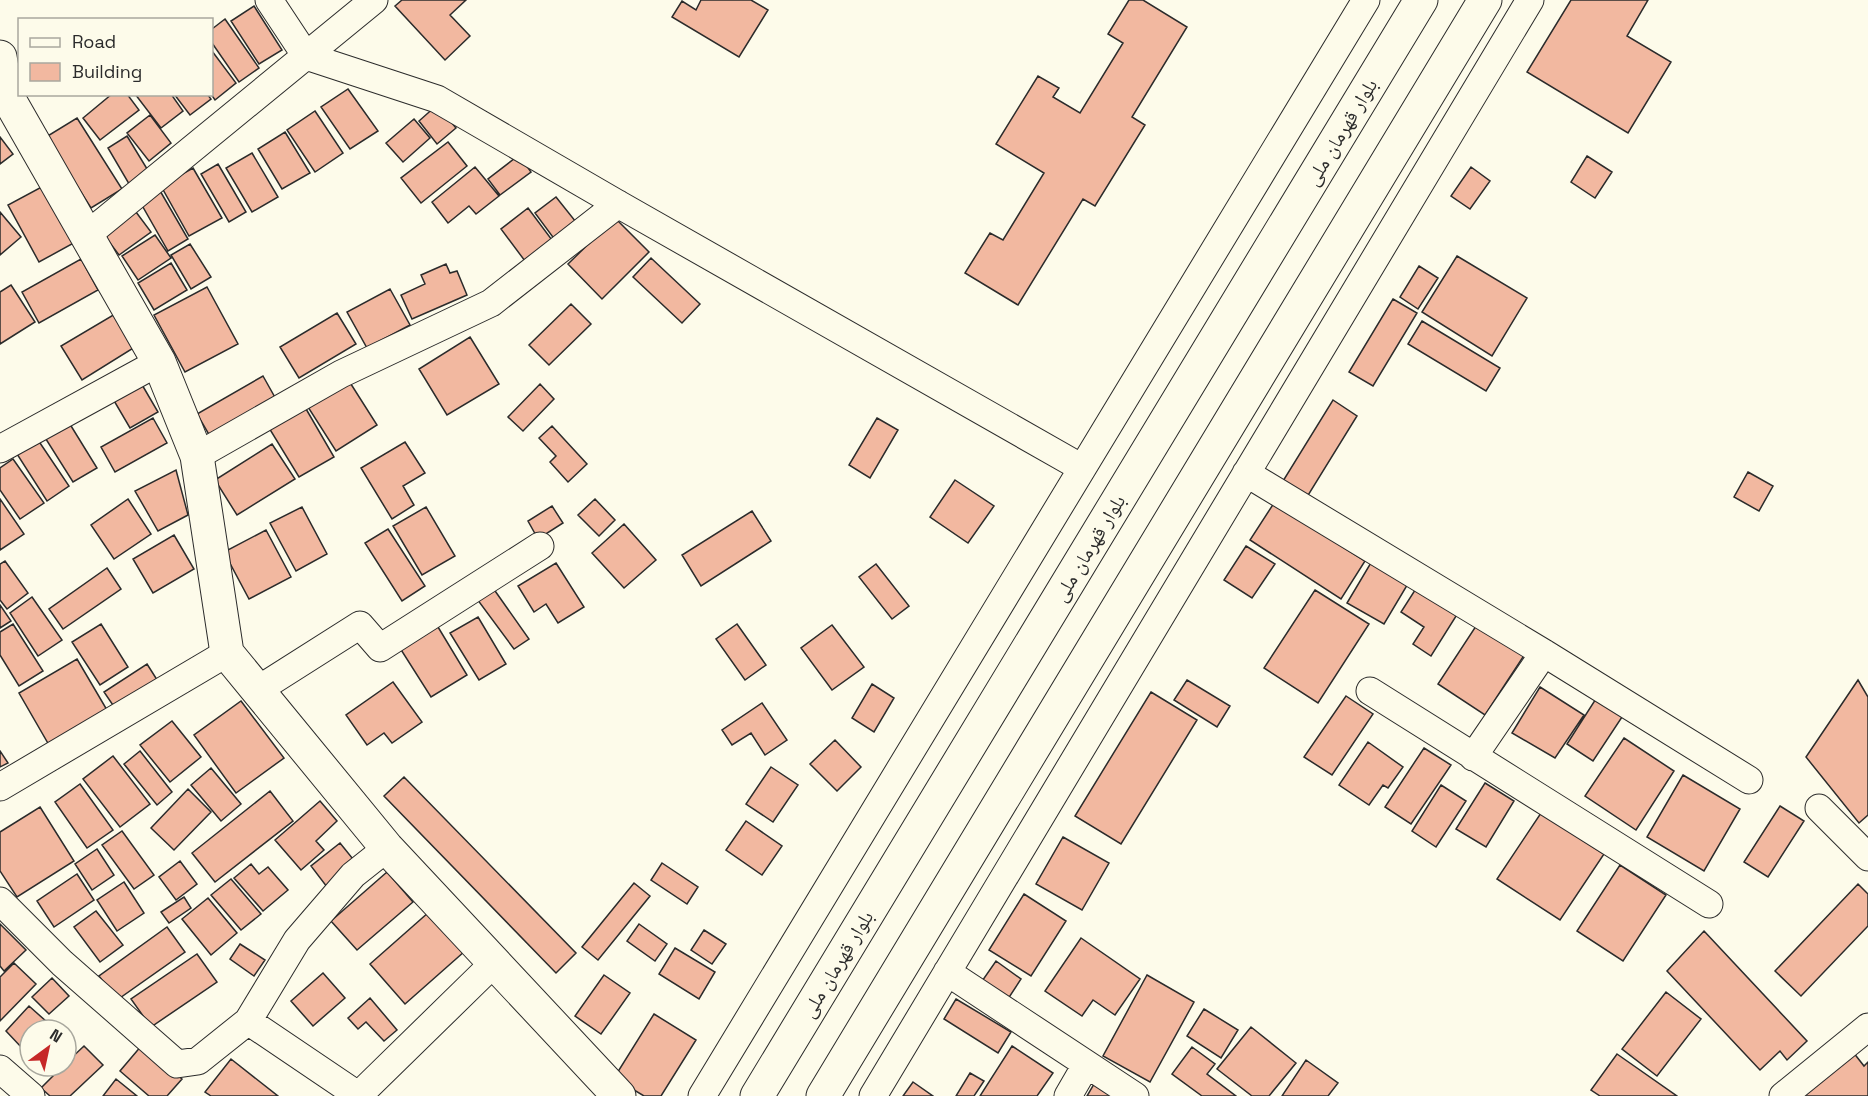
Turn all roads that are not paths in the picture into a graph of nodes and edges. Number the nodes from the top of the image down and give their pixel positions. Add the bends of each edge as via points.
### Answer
1 (269, 0) edge
2 (374, 0) edge
3 (1366, 0) edge
4 (1421, 0) edge
5 (1485, 0) edge
6 (1530, 0) edge
7 (306, 56) junction
8 (0, 57) edge
9 (618, 204) junction
10 (87, 235) junction
11 (159, 363) junction
12 (0, 449) edge
13 (197, 456) junction
14 (1082, 468) junction
15 (1246, 473) junction
16 (540, 546) dead end
17 (226, 653) junction
18 (1544, 653) junction
19 (256, 691) junction
20 (1370, 691) dead end
21 (1473, 757) junction
22 (1749, 780) dead end
23 (0, 787) edge
24 (1819, 808) dead end
25 (387, 848) junction
26 (1868, 857) edge
27 (0, 901) edge
28 (1709, 904) dead end
29 (495, 962) junction
30 (947, 972) junction
31 (248, 1021) junction
32 (1868, 1027) edge
33 (1086, 1065) junction
34 (0, 1069) edge
35 (875, 1095) edge
36 (31, 1096) edge
37 (358, 1096) edge
38 (619, 1096) edge
39 (702, 1096) edge
40 (757, 1096) edge
41 (823, 1096) edge
42 (1068, 1096) edge
43 (1135, 1096) edge
44 (1783, 1096) edge

1 - 7 street
2 - 7 street
3 - 14 street
4 - 40 main road, بلوار قهرمان ملی
5 - 41 main road
6 - 15 street
7 - 9 street via 437,99
7 - 10 street
8 - 10 main road via 7,96
9 - 13 street via 491,303 341,374
9 - 14 street
10 - 11 main road
11 - 12 street
11 - 13 main road
13 - 17 main road
14 - 39 street
15 - 18 street
15 - 30 street
16 - 19 street via 380,648 360,625
17 - 19 main road
17 - 23 street
18 - 21 street
18 - 22 street
19 - 25 main road
20 - 21 street
21 - 28 street
24 - 26 street
25 - 29 main road
25 - 31 street via 352,875 297,940
27 - 31 street via 62,963 177,1064 198,1061
29 - 37 street
29 - 38 main road
30 - 33 street
30 - 35 street
31 - 37 street
32 - 44 street
33 - 42 street
33 - 43 street
34 - 36 street

